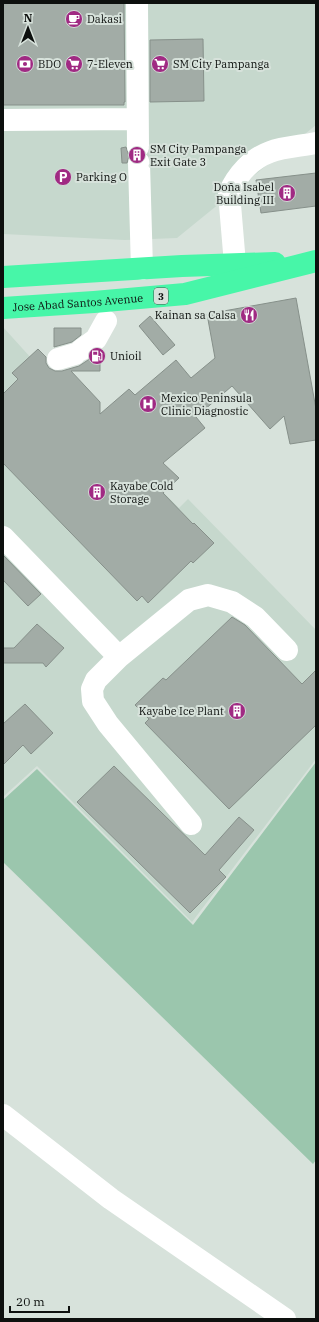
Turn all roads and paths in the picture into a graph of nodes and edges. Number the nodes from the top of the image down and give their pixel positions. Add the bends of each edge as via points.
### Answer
1 (138, 3) edge
2 (138, 119) junction
3 (3, 120) edge
4 (316, 143) edge
5 (316, 261) edge
6 (235, 264) junction
7 (142, 269) junction
8 (3, 277) edge
9 (3, 308) edge
10 (106, 321) dead end
11 (71, 354) dead end
12 (3, 537) edge
13 (287, 650) dead end
14 (119, 657) junction
15 (191, 824) dead end
16 (3, 1115) edge
17 (285, 1319) edge

1 - 2 street
2 - 3 street
2 - 7 street
4 - 6 street via 271,152 260,157 242,172 232,186 229,193
5 - 6 highway, Jose Abad Santos Avenue / 3
5 - 9 highway, Jose Abad Santos Avenue / 3 via 185,294
6 - 7 highway, Jose Abad Santos Avenue / 3
7 - 8 highway, Jose Abad Santos Avenue / 3
10 - 11 street via 96,338
12 - 14 street
13 - 14 street via 255,618 232,602 208,595 189,600
14 - 15 street via 96,680 92,689 93,701 108,724
16 - 17 street via 111,1199

